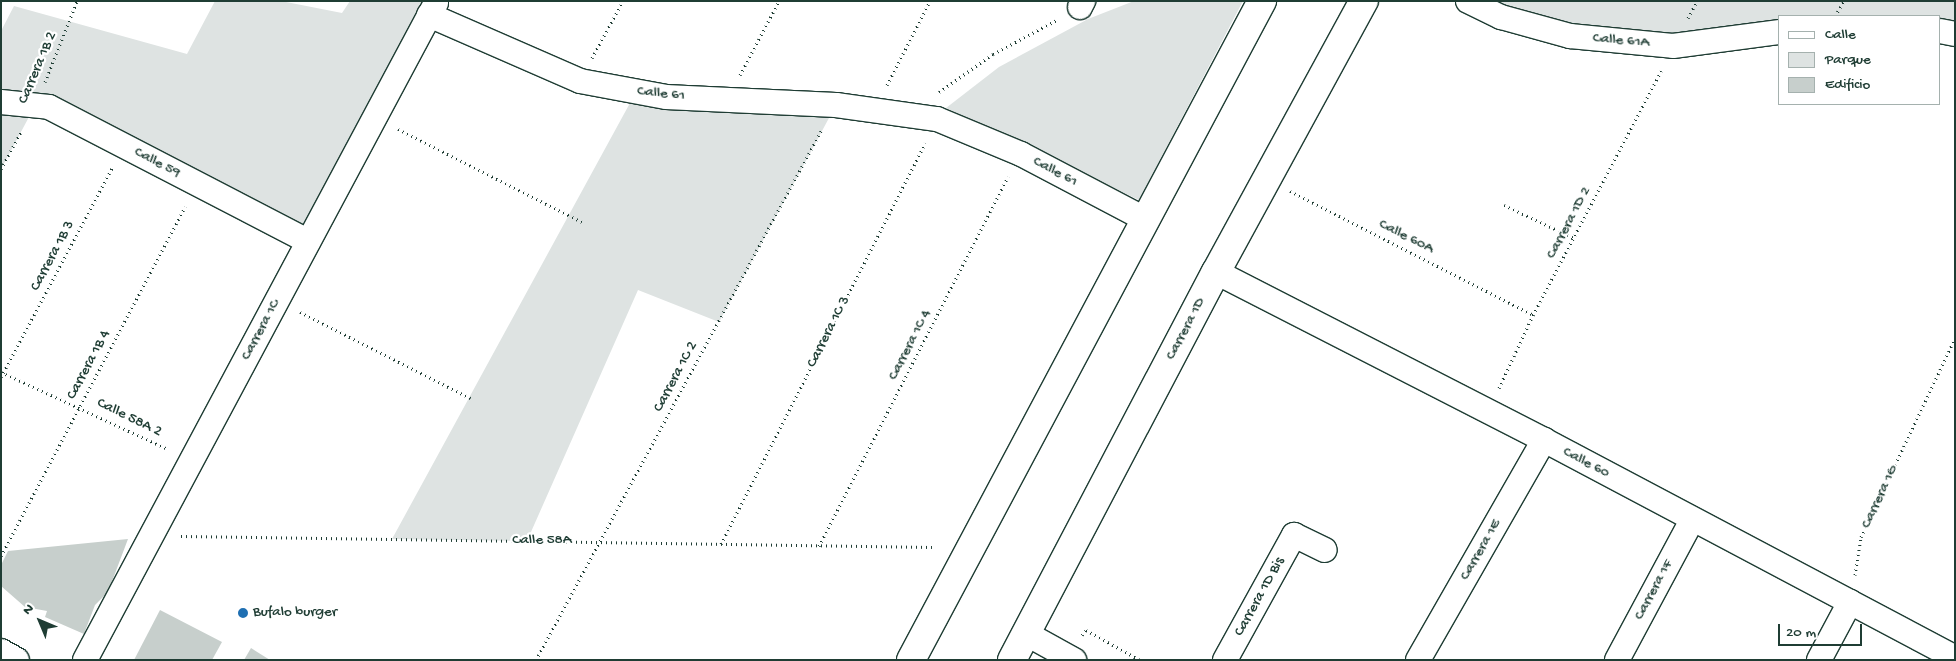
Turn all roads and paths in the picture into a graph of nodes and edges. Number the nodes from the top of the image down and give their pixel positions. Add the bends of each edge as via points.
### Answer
1 (77, 1) edge
2 (623, 1) edge
3 (779, 1) edge
4 (930, 1) edge
5 (1262, 1) edge
6 (1364, 1) edge
7 (1468, 1) edge
8 (1844, 1) edge
9 (1082, 4) edge
10 (433, 8) edge
11 (1836, 15) edge
12 (1941, 31) edge
13 (1778, 32) edge
14 (1955, 34) edge
15 (1673, 46) junction
16 (580, 81) junction
17 (728, 98) junction
18 (1, 102) edge
19 (36, 104) junction
20 (836, 105) junction
21 (874, 110) junction
22 (906, 115) junction
23 (375, 117) junction
24 (936, 119) junction
25 (124, 145) junction
26 (1021, 154) junction
27 (1, 169) edge
28 (1268, 179) junction
29 (197, 184) junction
30 (1504, 205) dead end
31 (1145, 219) junction
32 (582, 222) dead end
33 (1574, 238) junction
34 (308, 241) junction
35 (1216, 272) junction
36 (277, 300) junction
37 (1534, 315) junction
38 (1955, 338) edge
39 (2, 372) edge
40 (1, 377) edge
41 (470, 398) dead end
42 (80, 406) junction
43 (1488, 412) junction
44 (1544, 440) junction
45 (191, 461) junction
46 (1692, 520) junction
47 (152, 536) junction
48 (600, 541) junction
49 (722, 544) junction
50 (818, 546) junction
51 (932, 547) dead end
52 (1325, 550) dead end
53 (1, 556) edge
54 (1850, 602) junction
55 (1027, 634) junction
56 (1, 651) edge
57 (1070, 658) edge
58 (1955, 658) edge
59 (17, 660) edge
60 (85, 660) edge
61 (536, 660) edge
62 (911, 660) edge
63 (1012, 660) edge
64 (1140, 660) edge
65 (1225, 660) edge
66 (1418, 660) edge
67 (1617, 660) edge
68 (1819, 660) edge

1 - 19 path, Carrera 1B 2
2 - 16 path
3 - 17 path
4 - 21 path
5 - 31 street
6 - 28 street, Carrera 1D
7 - 15 street, Calle 61A via 1500,16 1570,36
8 - 11 path
9 - 22 path via 993,54
10 - 16 street, Calle 61
10 - 23 street, Carrera 1C
12 - 14 street
13 - 15 street, Calle 61A
15 - 33 path, Carrera 1D 2
16 - 17 street, Calle 61 via 666,98
17 - 20 street, Calle 61
18 - 19 street, Calle 59
19 - 25 street, Calle 59
19 - 27 path, Carrera 1B 2
20 - 21 street, Calle 61
20 - 48 path, Carrera 1C 2
21 - 22 street, Calle 61
22 - 24 street, Calle 61
23 - 32 path
23 - 34 street, Carrera 1C
24 - 26 street, Calle 61
24 - 49 path, Carrera 1C 3
25 - 29 street, Calle 59
25 - 39 path, Carrera 1B 3
26 - 31 street, Calle 61
26 - 50 path, Carrera 1C 4
28 - 35 street, Carrera 1D
28 - 37 path, Calle 60A
29 - 34 street, Calle 59
29 - 42 path, Carrera 1B 4
30 - 33 path
31 - 62 street
33 - 37 path, Carrera 1D 2
34 - 36 street, Carrera 1C
35 - 43 street, Calle 60
35 - 55 street, Carrera 1D
36 - 41 path
36 - 45 street, Carrera 1C
37 - 43 path, Carrera 1D 2
38 - 54 path, Carrera 1G via 1861,537
39 - 40 path, Carrera 1B 3
39 - 42 path, Calle 58A 2
42 - 45 path, Calle 58A 2
42 - 53 path, Carrera 1B 4
43 - 44 street, Calle 60
44 - 46 street, Calle 60
44 - 66 street, Carrera 1E
45 - 47 street, Carrera 1C
46 - 54 street, Calle 60
46 - 67 street, Carrera 1F
47 - 48 path, Calle 58A
47 - 60 street, Carrera 1C
48 - 49 path, Calle 58A
48 - 61 path, Carrera 1C 2
49 - 50 path, Calle 58A
50 - 51 path, Calle 58A
52 - 65 street, Carrera 1D Bis via 1294,534
54 - 58 street, Calle 60
54 - 68 street
55 - 57 street
55 - 63 street, Carrera 1D
56 - 59 street
57 - 64 path via 1086,630

